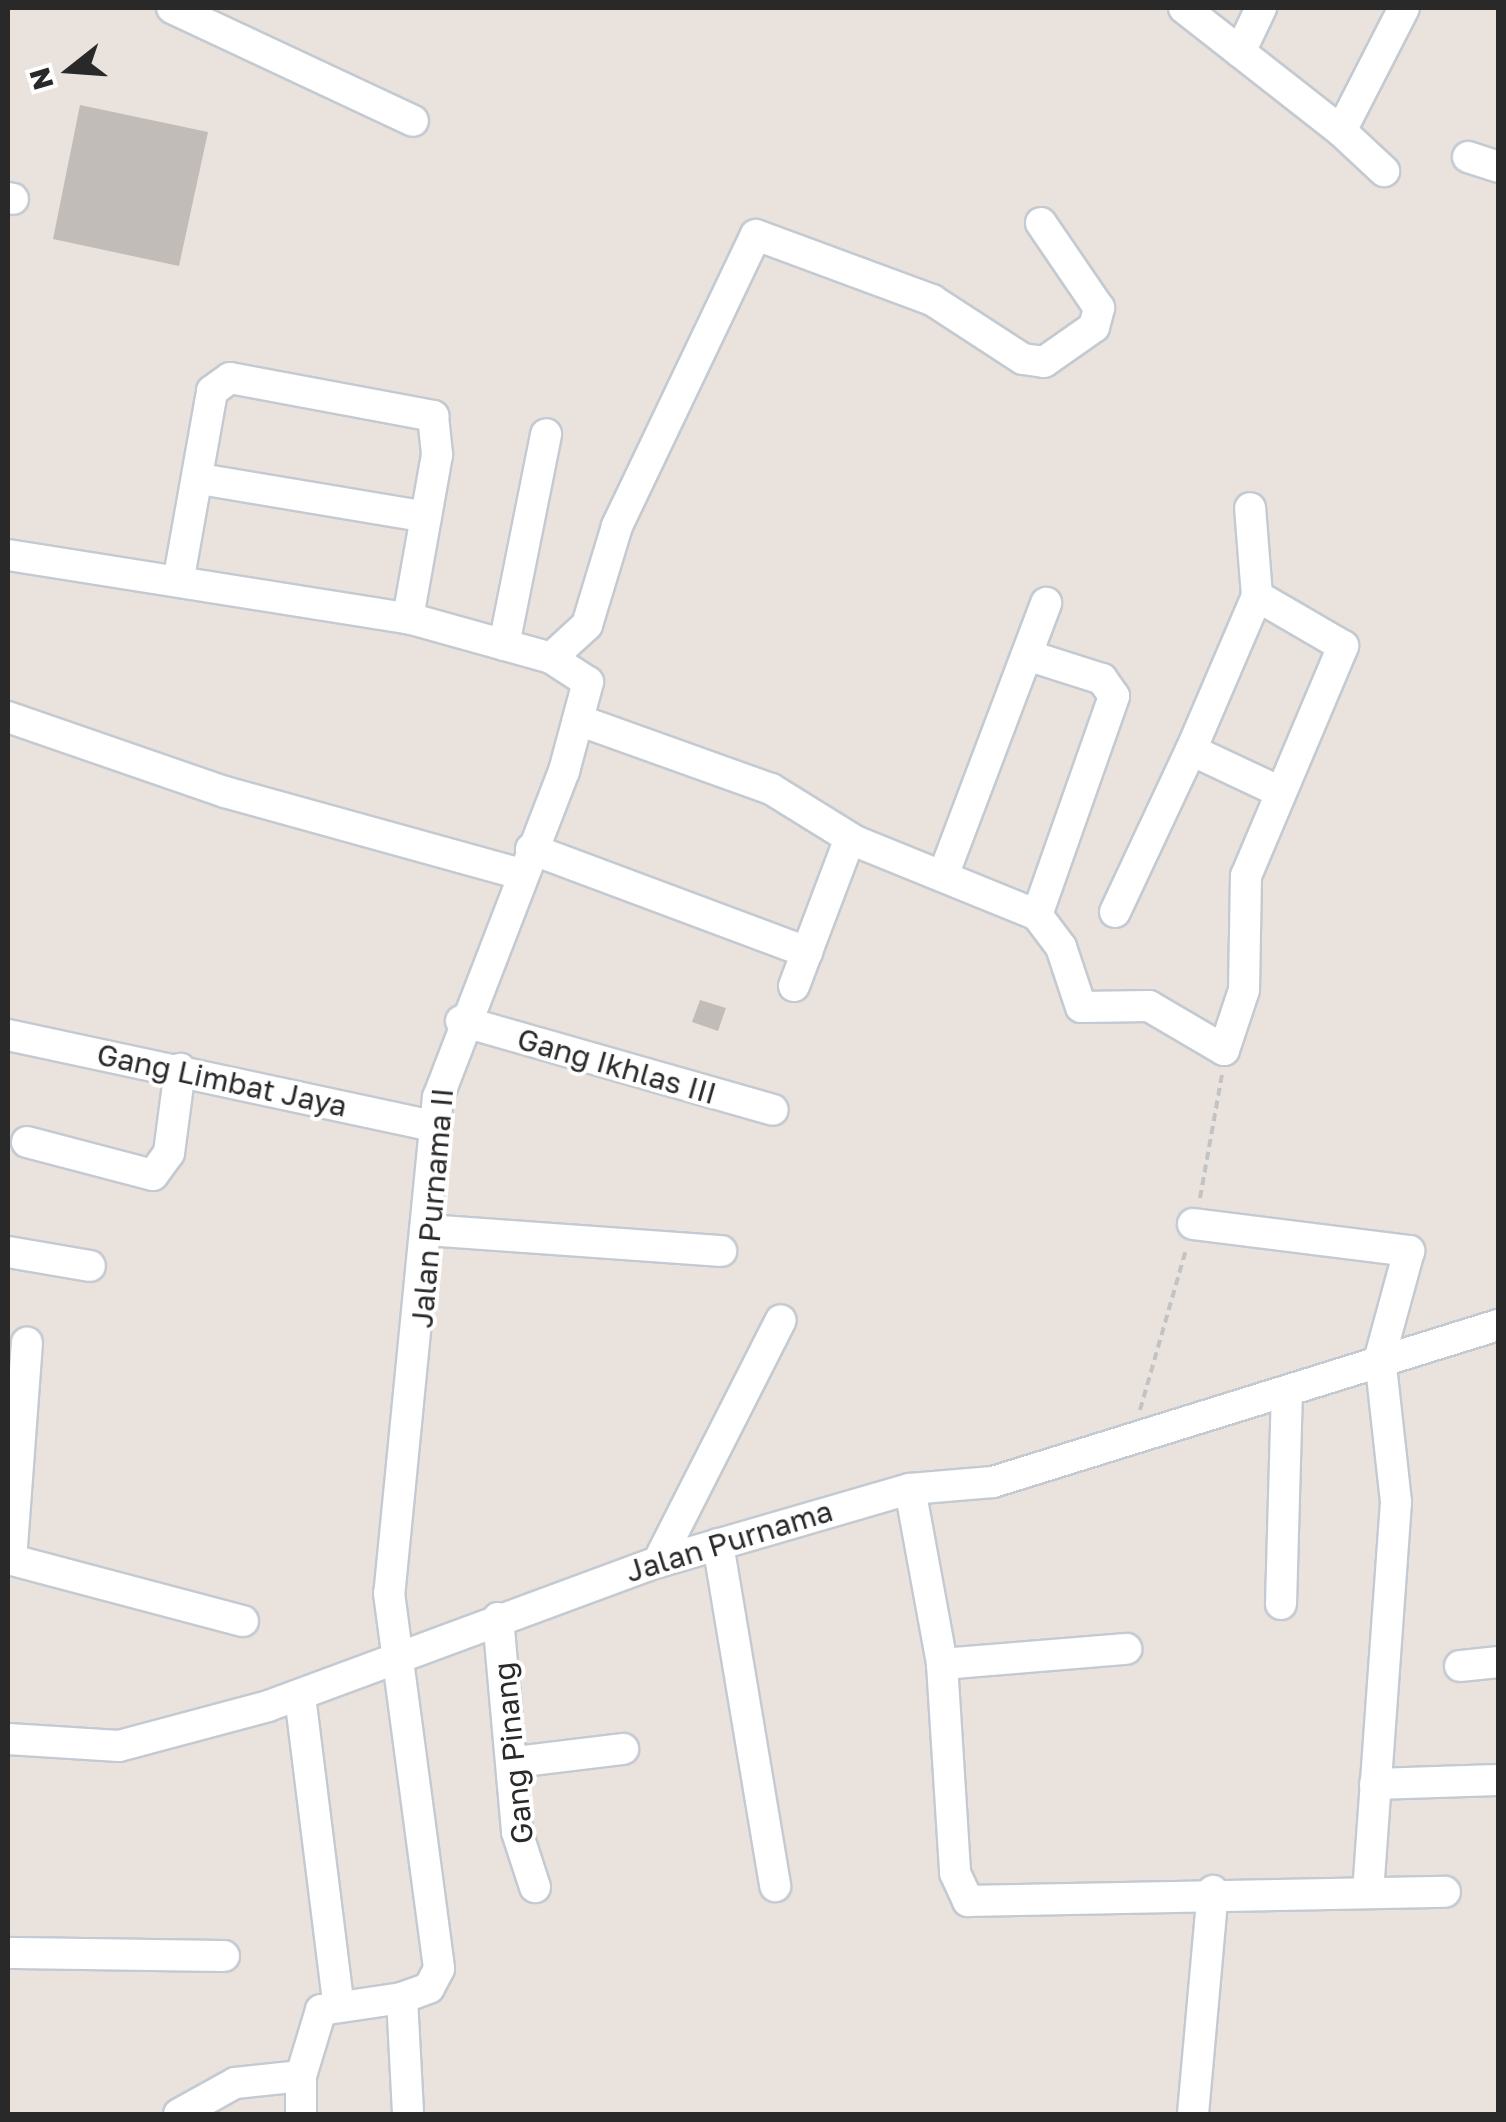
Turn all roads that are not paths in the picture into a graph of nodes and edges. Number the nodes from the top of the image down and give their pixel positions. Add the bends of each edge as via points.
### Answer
1 (172, 8) edge
2 (1184, 8) edge
3 (1261, 8) edge
4 (1404, 8) edge
5 (1240, 52) junction
6 (414, 121) dead end
7 (1340, 132) junction
8 (1468, 156) dead end
9 (1498, 167) edge
10 (1384, 171) dead end
11 (1042, 223) dead end
12 (546, 434) dead end
13 (200, 479) junction
14 (1250, 508) dead end
15 (426, 516) junction
16 (8, 555) edge
17 (179, 577) junction
18 (1257, 596) junction
19 (1046, 603) dead end
20 (408, 618) junction
21 (504, 646) junction
22 (1027, 655) junction
23 (551, 658) junction
24 (8, 717) edge
25 (578, 720) junction
26 (1190, 750) junction
27 (1278, 791) junction
28 (850, 838) junction
29 (526, 861) junction
30 (943, 876) junction
31 (1115, 912) dead end
32 (1037, 914) junction
33 (807, 952) junction
34 (794, 986) dead end
35 (461, 1021) junction
36 (8, 1034) edge
37 (180, 1069) junction
38 (773, 1110) dead end
39 (436, 1127) junction
40 (27, 1142) dead end
41 (1193, 1224) dead end
42 (428, 1230) junction
43 (720, 1251) dead end
44 (8, 1252) edge
45 (90, 1266) dead end
46 (782, 1320) dead end
47 (1498, 1325) edge
48 (27, 1343) dead end
49 (1380, 1365) junction
50 (1287, 1394) junction
51 (910, 1489) junction
52 (718, 1544) junction
53 (9, 1560) edge
54 (658, 1562) junction
55 (1281, 1604) dead end
56 (498, 1618) junction
57 (243, 1621) dead end
58 (1126, 1649) dead end
59 (396, 1659) junction
60 (1498, 1662) edge
61 (942, 1664) junction
62 (1460, 1666) dead end
63 (300, 1696) junction
64 (8, 1740) edge
65 (623, 1749) dead end
66 (516, 1762) junction
67 (1498, 1780) edge
68 (1375, 1784) junction
69 (775, 1886) dead end
70 (535, 1887) dead end
71 (1213, 1890) junction
72 (1368, 1892) junction
73 (1446, 1892) dead end
74 (8, 1953) edge
75 (224, 1956) dead end
76 (402, 1998) junction
77 (339, 2007) junction
78 (301, 2076) junction
79 (179, 2114) edge
80 (301, 2114) edge
81 (408, 2114) edge
82 (1194, 2114) edge

1 - 6 street
2 - 5 street
3 - 5 street
4 - 7 street
5 - 7 street
7 - 10 street
8 - 9 street
11 - 23 street via 1099,308 1094,327 1044,362 1023,359 932,300 756,236 617,526 587,626
12 - 21 street
13 - 15 street
13 - 15 street via 212,391 230,378 433,416 440,429
13 - 17 street
14 - 18 street
15 - 20 street
16 - 17 street, Jalan Purnama II
17 - 20 street, Jalan Purnama II
18 - 26 street
18 - 27 street via 1343,646
19 - 22 street
20 - 21 street, Jalan Purnama II
21 - 23 street, Jalan Purnama II
22 - 30 street
22 - 32 street via 1102,679 1114,696
23 - 25 street, Jalan Purnama II via 585,676
24 - 29 street via 225,792
25 - 28 street via 771,789
25 - 29 street, Jalan Purnama II
26 - 27 street
26 - 31 street
27 - 32 street via 1246,876 1244,990 1224,1050 1149,1006 1076,1004 1061,947
28 - 30 street
28 - 33 street
29 - 33 street
29 - 35 street, Jalan Purnama II
30 - 32 street
33 - 34 street
35 - 38 street, Gang Ikhlas III
35 - 39 street, Jalan Purnama II
36 - 37 street, Gang Limbat Jaya
37 - 39 street, Gang Limbat Jaya
37 - 40 street via 169,1153 153,1175
39 - 42 street, Jalan Purnama II
41 - 49 street via 1409,1251
42 - 43 street
42 - 59 street, Jalan Purnama II via 388,1593
44 - 45 street
46 - 54 street
47 - 49 street, Jalan Purnama
48 - 53 street
49 - 50 street, Jalan Purnama
49 - 68 street via 1396,1502
50 - 51 street, Jalan Purnama via 993,1482
50 - 55 street
51 - 52 street, Jalan Purnama
51 - 61 street
52 - 54 street, Jalan Purnama
52 - 69 street
53 - 57 street
54 - 56 street, Jalan Purnama
56 - 59 street, Jalan Purnama
56 - 66 street, Gang Pinang
58 - 61 street
59 - 63 street, Jalan Purnama
59 - 76 street, Jalan Purnama II via 439,1969 429,1988
60 - 62 street
61 - 71 street via 955,1873 968,1901
63 - 64 street, Jalan Purnama via 118,1746
63 - 77 street
65 - 66 street
66 - 70 street, Gang Pinang via 517,1832
67 - 68 street
68 - 72 street
71 - 72 street
71 - 82 street
72 - 73 street
74 - 75 street
76 - 77 street
76 - 81 street
77 - 78 street via 321,2010
78 - 79 street via 235,2083
78 - 80 street

